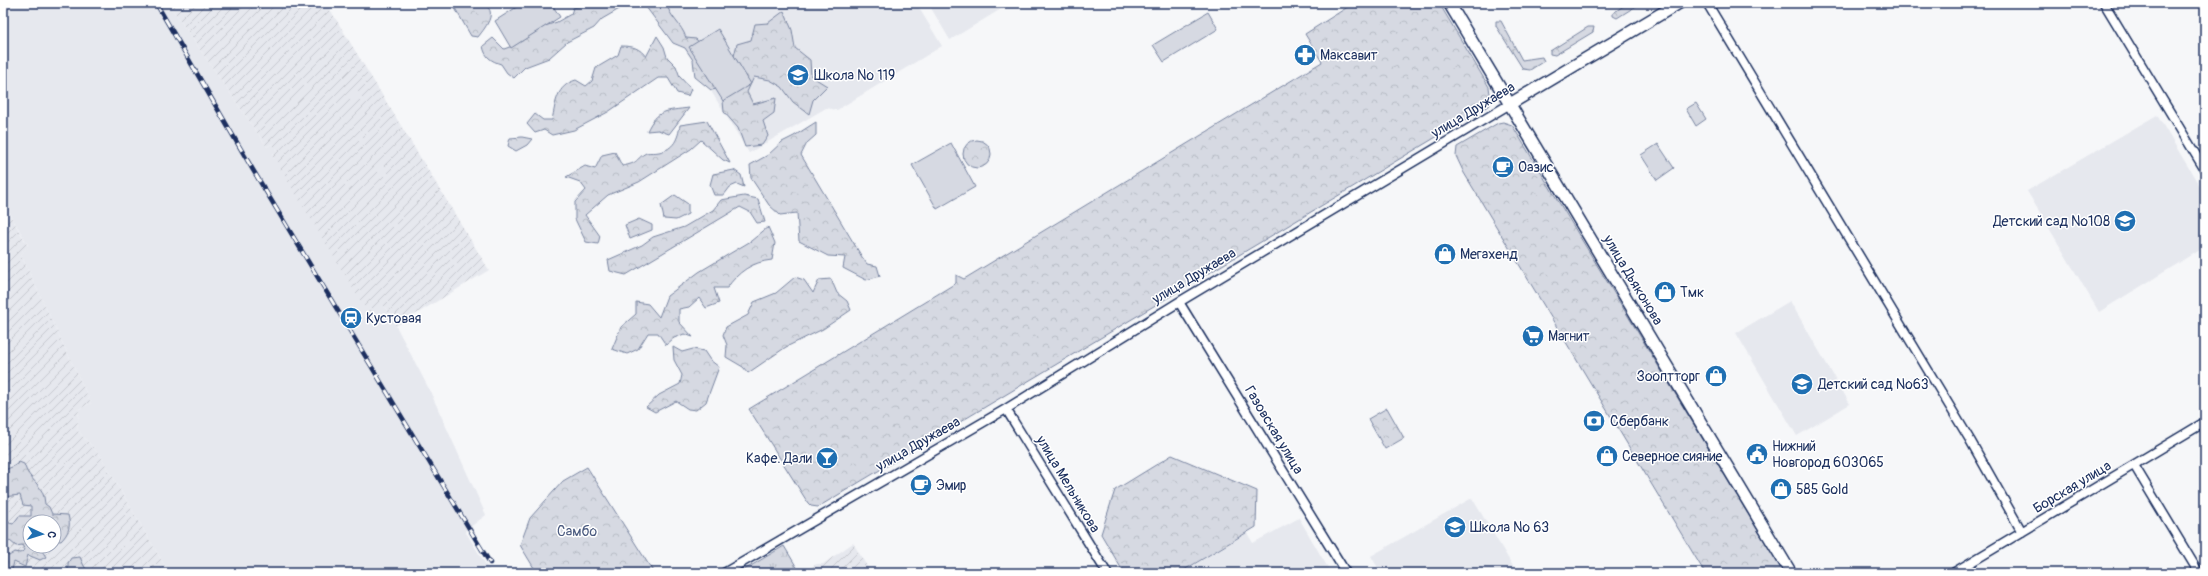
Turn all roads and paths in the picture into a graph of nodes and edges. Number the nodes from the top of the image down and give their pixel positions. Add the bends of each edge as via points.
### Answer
1 (1449, 3) edge
2 (1679, 3) edge
3 (1707, 3) edge
4 (2104, 3) edge
5 (1510, 104) junction
6 (2205, 170) edge
7 (1179, 302) junction
8 (1006, 409) junction
9 (2205, 422) edge
10 (2134, 465) junction
11 (2022, 532) junction
12 (724, 573) edge
13 (1107, 573) edge
14 (1346, 573) edge
15 (1791, 573) edge
16 (1953, 573) edge
17 (2198, 573) edge

1 - 5 main road, улица Дьяконова
2 - 5 main road, улица Дружаева
3 - 11 street via 1966,433
4 - 6 street
5 - 7 street, улица Дружаева
5 - 15 main road, улица Дьяконова
7 - 8 street, улица Дружаева
7 - 14 street, Газовская улица
8 - 12 street, улица Дружаева
8 - 13 street, улица Мельникова
9 - 10 street, Борская улица
10 - 11 street, Борская улица
10 - 17 street
11 - 16 street, Борская улица

